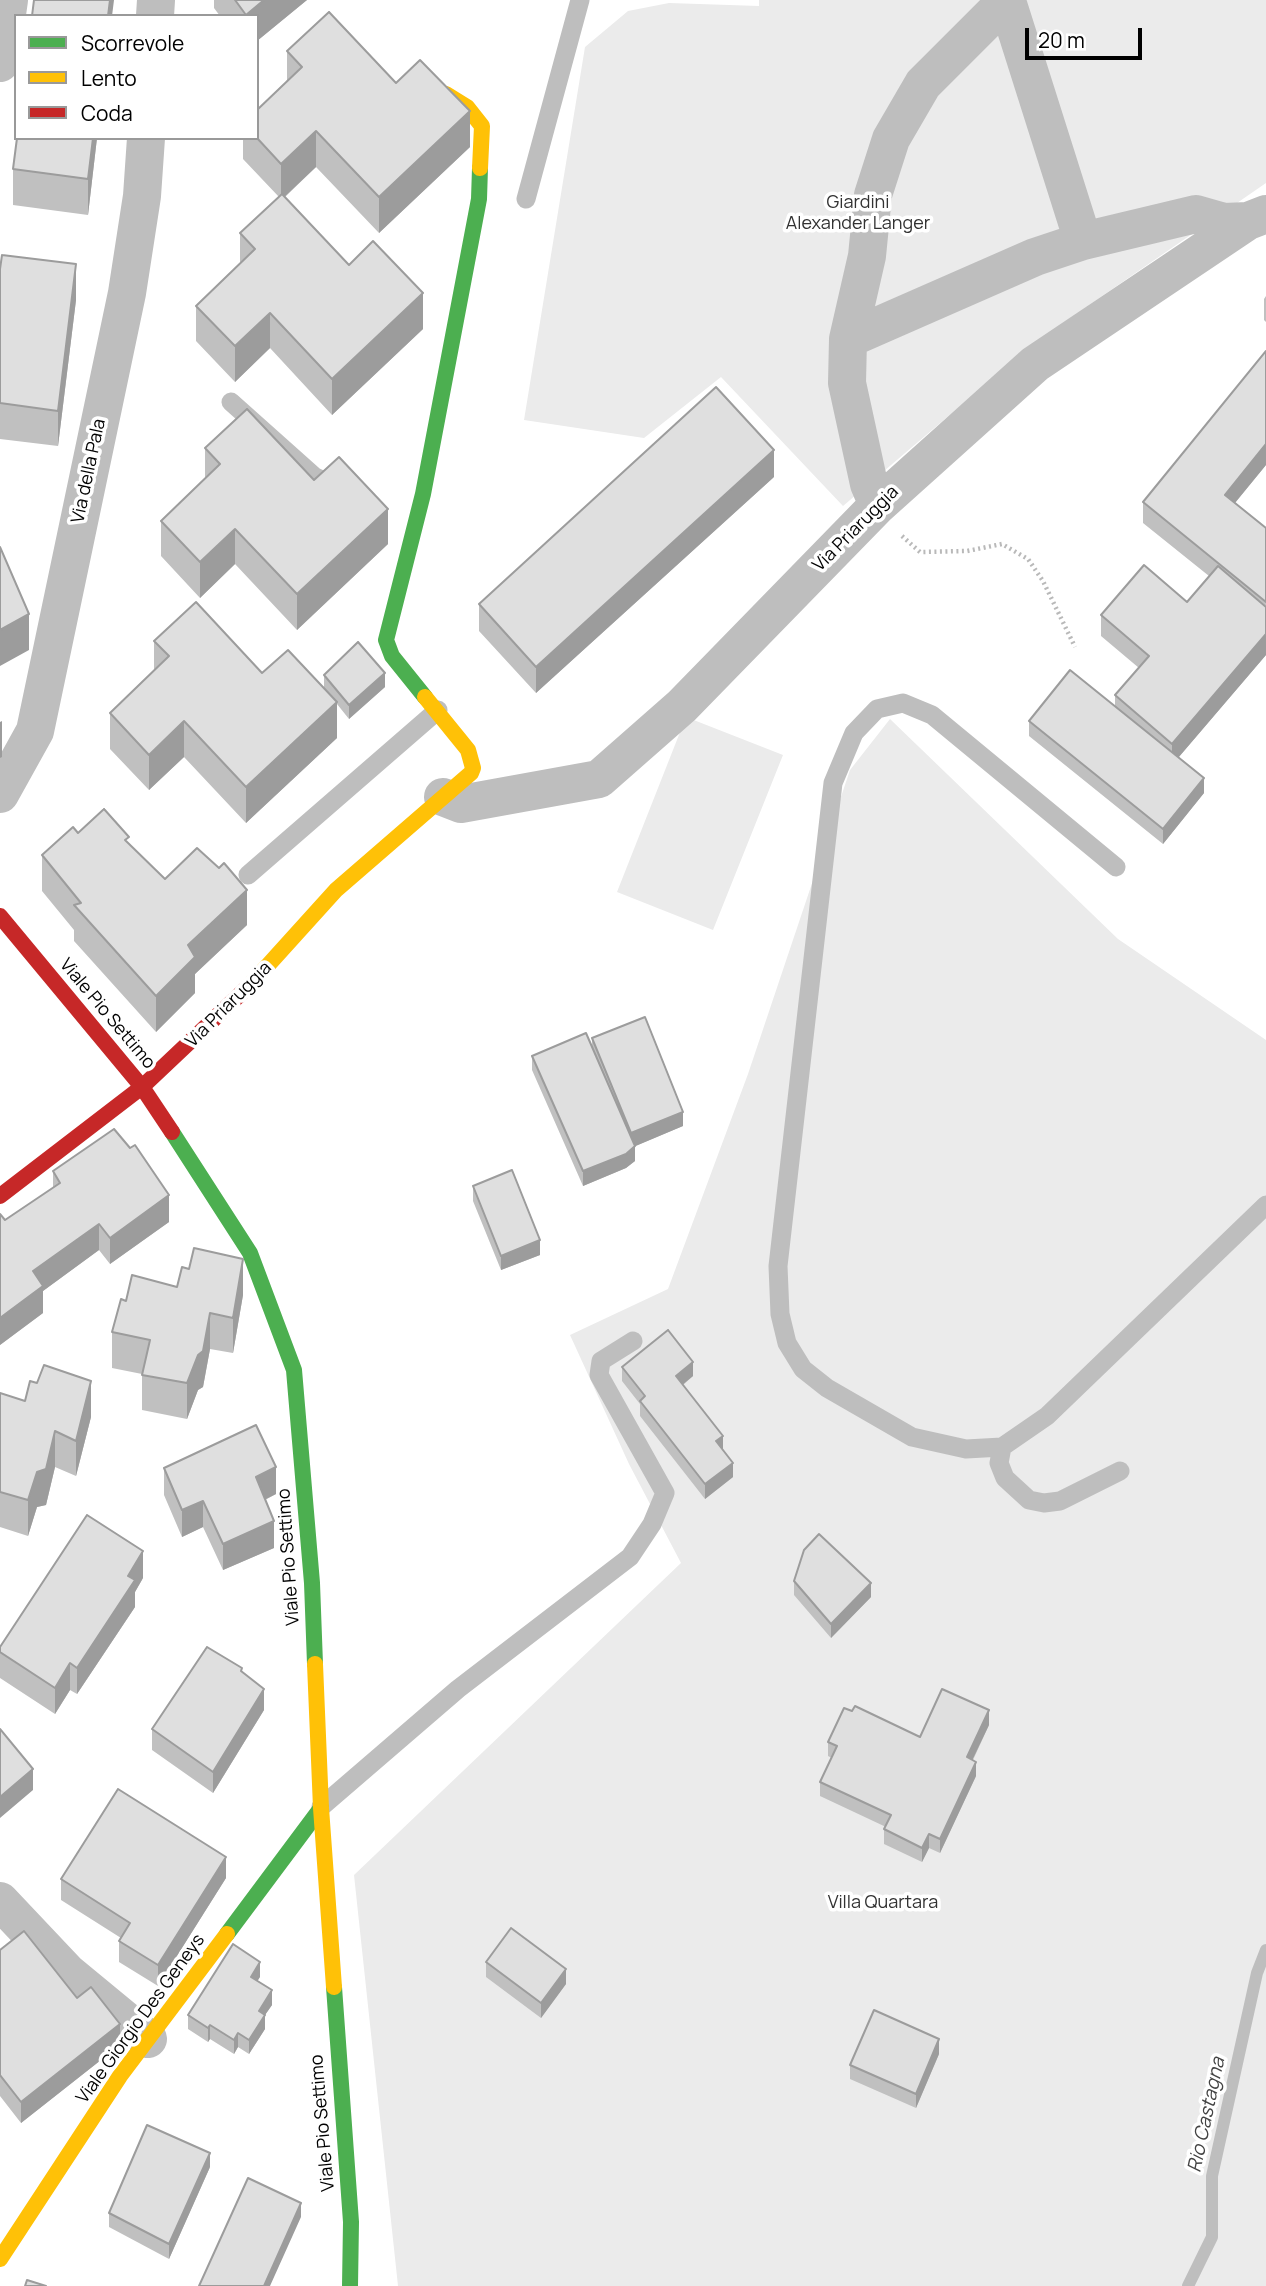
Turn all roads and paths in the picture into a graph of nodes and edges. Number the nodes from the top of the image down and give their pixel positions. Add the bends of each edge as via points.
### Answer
1 (9, 0) edge
2 (580, 0) edge
3 (1007, 1) edge
4 (0, 63) edge
5 (394, 83) edge
6 (146, 140) edge
7 (526, 199) dead end
8 (1257, 217) edge
9 (1083, 241) junction
10 (849, 339) junction
11 (231, 401) dead end
12 (358, 501) edge
13 (878, 505) junction
14 (390, 527) dead end
15 (411, 545) junction
16 (1075, 647) dead end
17 (438, 710) junction
18 (0, 794) edge
19 (443, 797) junction
20 (1116, 867) dead end
21 (248, 876) dead end
22 (0, 916) edge
23 (142, 1087) junction
24 (0, 1196) edge
25 (1266, 1205) edge
26 (633, 1341) dead end
27 (1002, 1447) junction
28 (1120, 1471) dead end
29 (321, 1808) junction
30 (0, 1900) edge
31 (148, 2039) junction
32 (0, 2259) edge
33 (350, 2286) edge

1 - 4 street
2 - 7 lane
3 - 9 street
3 - 10 street via 923,84 891,139 873,195 867,256
5 - 15 street via 446,94 467,107 482,126 478,199
6 - 18 street, Via della Pala via 127,293 35,731
8 - 9 street via 1224,222 1196,214
8 - 13 street, Via Priaruggia via 1035,364
9 - 10 street via 1035,257
10 - 13 street via 847,383 869,484
11 - 12 lane via 315,477
13 - 16 path via 920,552 967,551 1002,544 1028,559
13 - 19 street, Via Priaruggia via 682,706 599,779 461,804
14 - 15 lane
15 - 17 street, Via Priaruggia via 386,640 392,656
17 - 19 street, Via Priaruggia via 468,750 473,768
17 - 21 lane
19 - 23 street, Via Priaruggia via 336,890 257,979
20 - 27 lane via 932,715 903,703 877,709 854,733 833,783 778,1266 780,1314 787,1343 803,1369 912,1437 966,1449
22 - 23 street, Viale Pio Settimo
23 - 24 street, Via Priaruggia
23 - 29 street, Viale Pio Settimo via 250,1253 294,1370 312,1583
25 - 27 lane via 1047,1416
26 - 29 lane via 601,1360 599,1375 664,1493 652,1524 630,1557 458,1689
27 - 28 lane via 999,1463 1005,1478 1029,1500 1060,1501
29 - 31 street, Viale Giorgio Des Geneys
29 - 33 street, Viale Pio Settimo via 351,2222
30 - 31 street via 68,1973
31 - 32 street, Viale Giorgio Des Geneys

